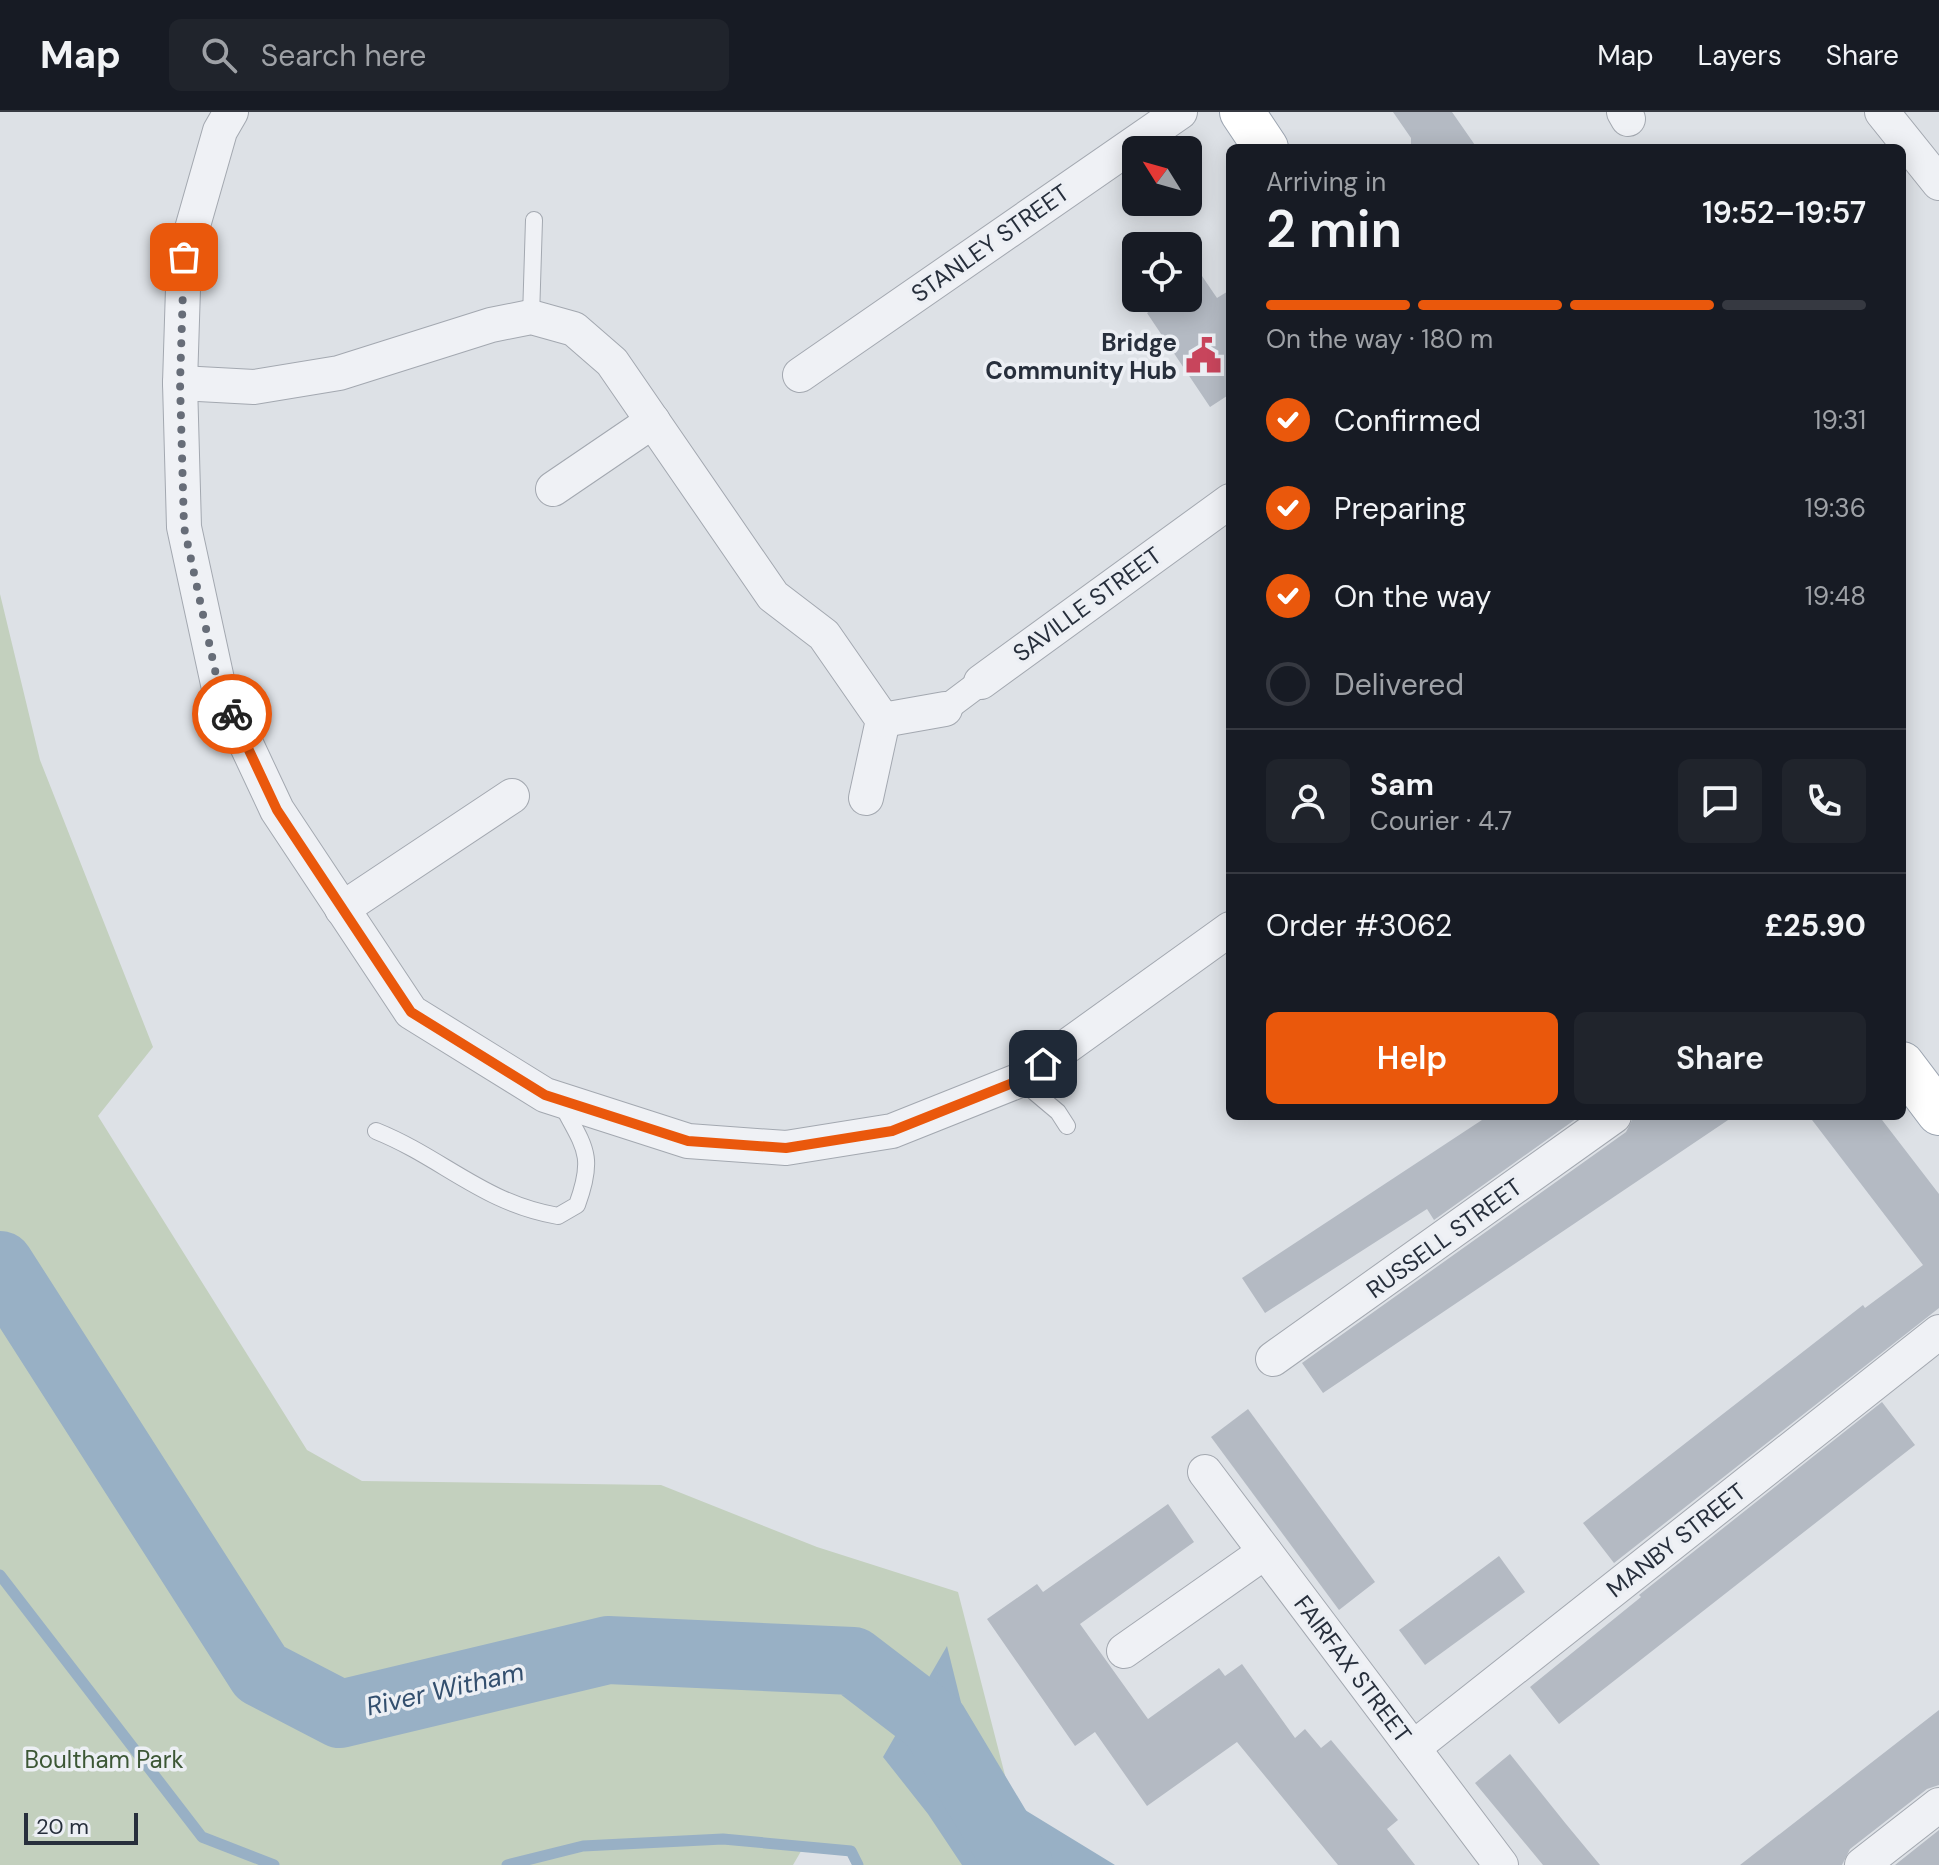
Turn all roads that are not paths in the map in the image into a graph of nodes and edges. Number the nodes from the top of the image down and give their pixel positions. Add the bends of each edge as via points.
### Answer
1 (231, 112) edge
2 (1180, 112) edge
3 (1242, 112) edge
4 (1882, 112) edge
5 (1263, 144) edge
6 (1939, 183) edge
7 (534, 220) dead end
8 (531, 317) junction
9 (800, 375) dead end
10 (180, 383) junction
11 (653, 421) junction
12 (553, 489) dead end
13 (1226, 504) edge
14 (981, 682) joint
15 (945, 709) joint
16 (883, 720) junction
17 (512, 796) dead end
18 (866, 798) dead end
19 (342, 909) junction
20 (1226, 932) edge
21 (1906, 1069) edge
22 (1020, 1080) junction
23 (559, 1100) junction
24 (1939, 1113) edge
25 (1608, 1120) edge
26 (1067, 1126) dead end
27 (376, 1131) dead end
28 (1939, 1332) edge
29 (1273, 1359) dead end
30 (1205, 1472) dead end
31 (1265, 1552) junction
32 (1124, 1651) dead end
33 (1413, 1748) junction
34 (1939, 1805) edge
35 (1501, 1865) edge
36 (1862, 1865) edge

1 - 10 street via 220,131 184,257
2 - 9 street, STANLEY STREET
3 - 5 main road
4 - 6 street
7 - 8 lane
8 - 10 street via 339,373 254,387
8 - 11 street via 574,329 612,362
10 - 19 street via 184,527 218,684 277,810
11 - 12 street
11 - 16 street via 773,596 824,635
13 - 14 street, SAVILLE STREET
14 - 15 street, SAVILLE STREET
15 - 16 street
16 - 18 street
17 - 19 street
19 - 23 street via 411,1012
20 - 22 street
21 - 24 main road
22 - 23 street via 892,1131 786,1148 688,1141
22 - 26 lane
23 - 27 lane via 586,1149 588,1174 577,1205 558,1216 509,1205
25 - 29 street, RUSSELL STREET
28 - 33 street, MANBY STREET
30 - 31 street, FAIRFAX STREET
31 - 32 street
31 - 33 street, FAIRFAX STREET
33 - 35 street, FAIRFAX STREET
34 - 36 street

